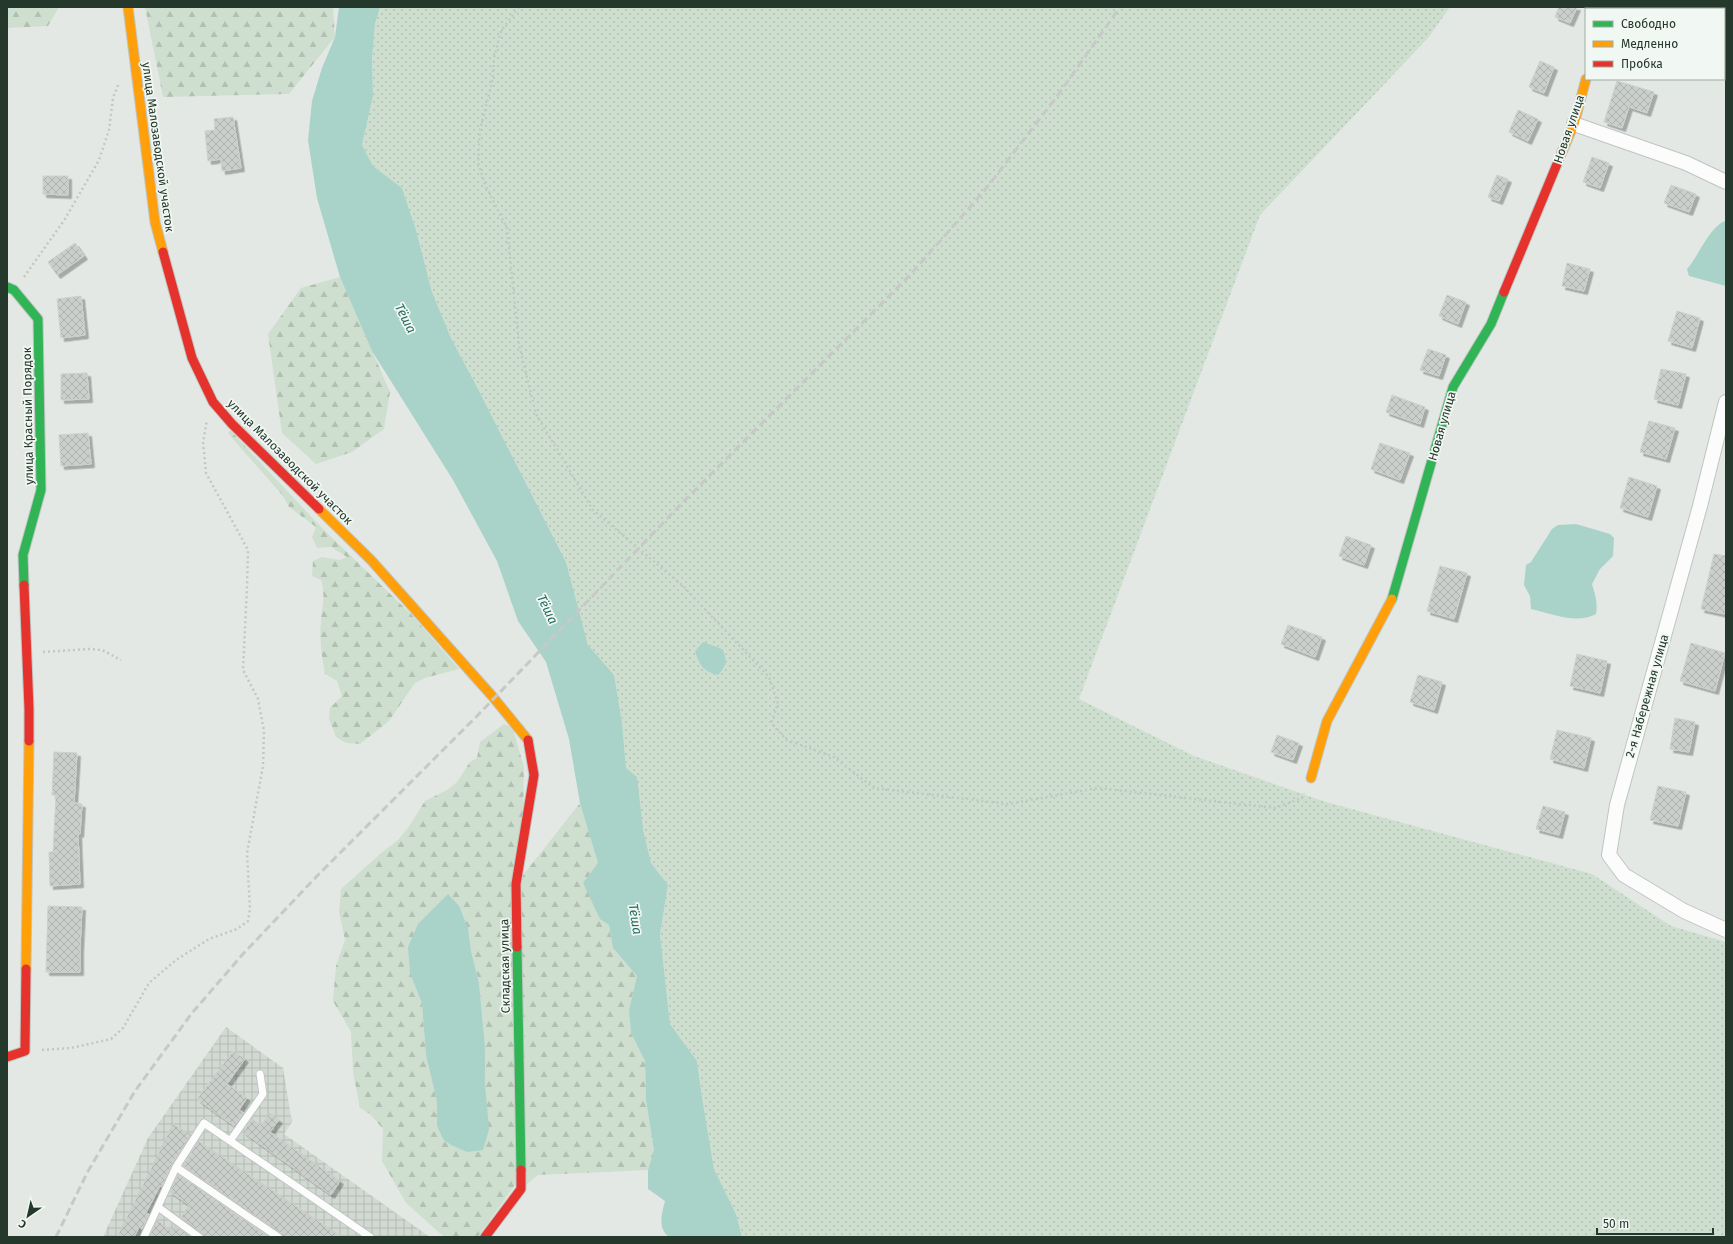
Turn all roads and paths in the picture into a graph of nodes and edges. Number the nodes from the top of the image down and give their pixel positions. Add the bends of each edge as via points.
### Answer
1 (128, 7) edge
2 (519, 7) edge
3 (1586, 80) edge
4 (120, 81) dead end
5 (1574, 124) junction
6 (1726, 182) edge
7 (11, 289) edge
8 (213, 402) junction
9 (1726, 402) edge
10 (27, 657) junction
11 (121, 660) dead end
12 (493, 697) joint
13 (1311, 778) joint
14 (1726, 930) edge
15 (25, 1051) junction
16 (7, 1057) edge
17 (260, 1074) dead end
18 (230, 1141) junction
19 (176, 1167) junction
20 (158, 1207) junction
21 (144, 1237) edge
22 (199, 1237) edge
23 (278, 1237) edge
24 (370, 1237) edge
25 (485, 1237) edge

1 - 8 street, улица Малозаводской участок via 155,222 192,358
2 - 13 path via 501,31 480,130 478,163 486,187 507,228 519,345 536,414 593,510 683,586 769,676 778,704 772,723 787,740 834,757 874,788 1008,804 1098,788 1275,808 1302,798
3 - 5 street, Новая улица
4 - 7 path via 113,98 109,130 99,160 65,219
5 - 6 street via 1686,163
5 - 13 street, Новая улица via 1491,324 1453,387 1392,599 1327,721
7 - 10 street, улица Красный Порядок via 38,319 41,490 23,555
8 - 12 street, улица Малозаводской участок via 232,424 371,560
8 - 15 path via 203,442 206,473 248,550 243,670 258,698 264,731 263,766 247,853 250,909 248,922 237,929 208,939 148,983 123,1028 111,1039 71,1048
9 - 14 street, 2-я Набережная улица via 1700,506 1617,805 1609,855 1624,875 1684,911
10 - 11 path via 46,652 89,649 102,650
10 - 15 street, улица Красный Порядок via 29,709
12 - 25 street, Складская улица via 528,738 534,775 516,884 521,1189
15 - 16 street
17 - 18 lane via 263,1094
18 - 19 lane via 204,1123
18 - 24 lane
19 - 20 lane
19 - 23 lane
20 - 21 lane
20 - 22 lane

